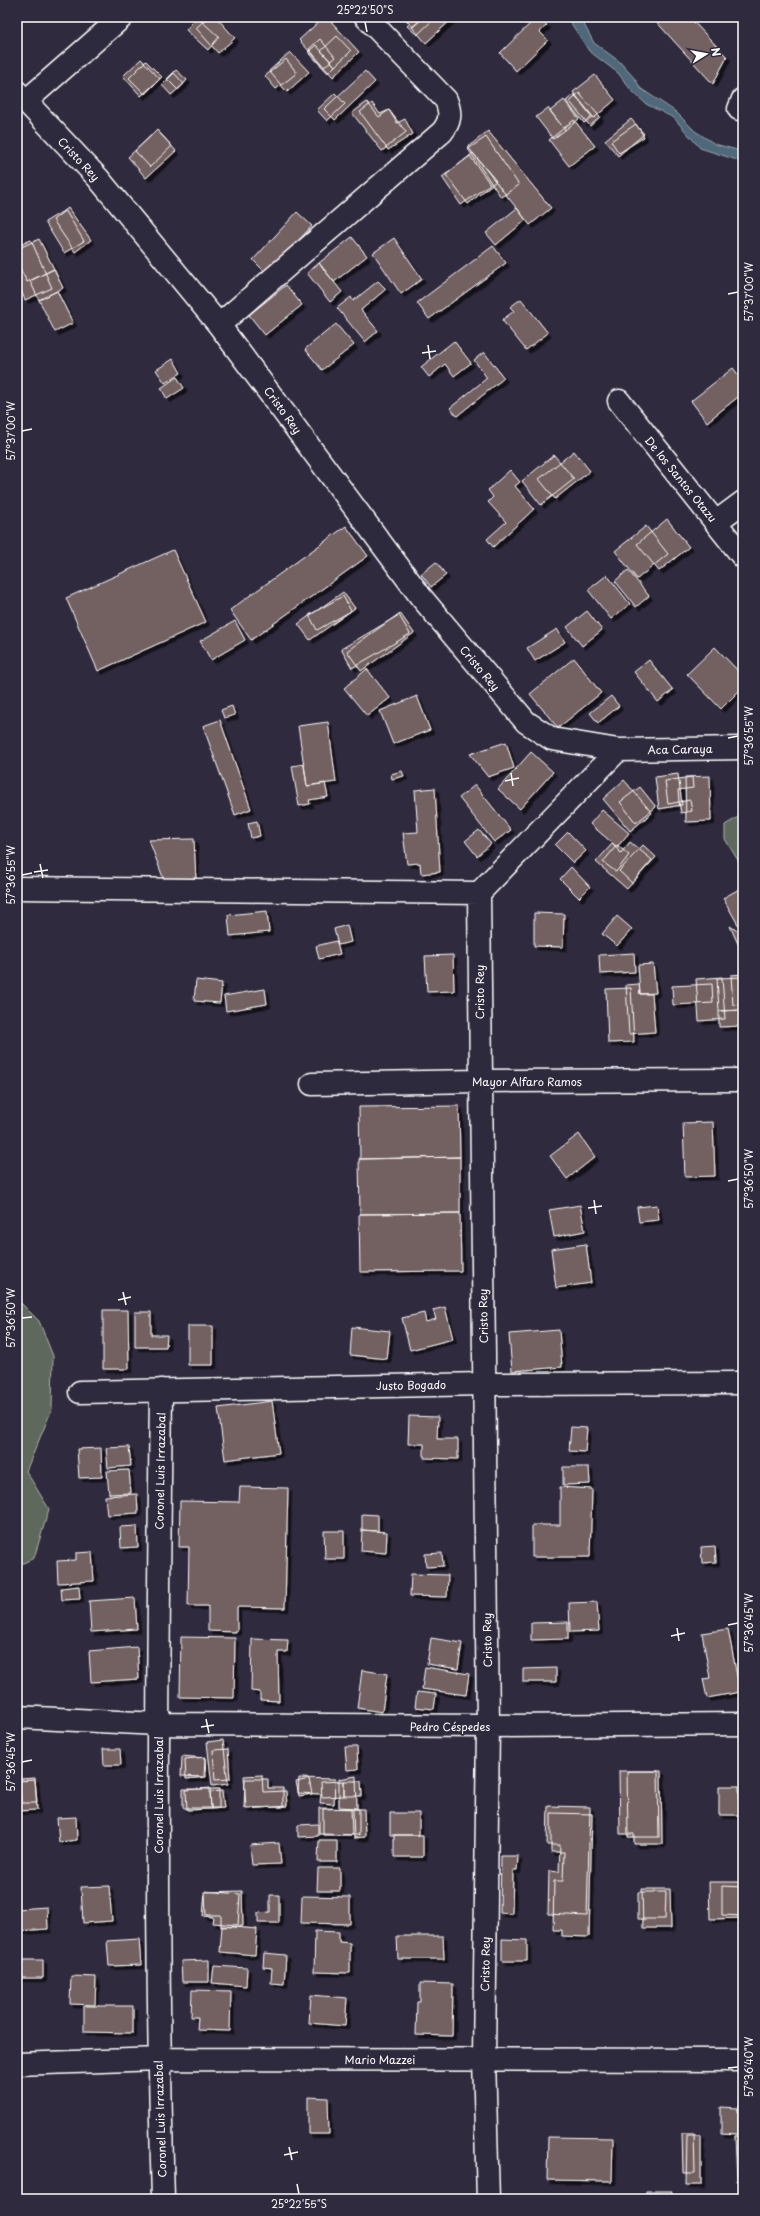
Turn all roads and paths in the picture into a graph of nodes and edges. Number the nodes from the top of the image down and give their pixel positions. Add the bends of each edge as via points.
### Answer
1 (122, 17) edge
2 (366, 17) edge
3 (22, 97) edge
4 (220, 325) junction
5 (619, 401) dead end
6 (743, 502) edge
7 (716, 522) junction
8 (743, 557) edge
9 (743, 748) edge
10 (618, 750) junction
11 (17, 888) edge
12 (479, 893) junction
13 (743, 1080) edge
14 (479, 1081) junction
15 (312, 1084) dead end
16 (743, 1383) edge
17 (484, 1384) junction
18 (161, 1390) junction
19 (80, 1392) dead end
20 (17, 1717) edge
21 (158, 1724) junction
22 (743, 1724) edge
23 (488, 1726) junction
24 (159, 2059) junction
25 (484, 2059) junction
26 (743, 2060) edge
27 (17, 2064) edge
28 (163, 2199) edge
29 (488, 2199) edge

1 - 3 street
2 - 4 street via 446,100 450,112 448,125
3 - 4 street, Cristo Rey via 98,178
4 - 10 street, Cristo Rey via 421,597 526,722 552,739
5 - 7 street, De los Santos Otazu
6 - 7 street
7 - 8 street, De los Santos Otazu
9 - 10 street, Aca Caraya
10 - 12 street
11 - 12 street
12 - 14 street, Cristo Rey
13 - 14 street, Mayor Alfaro Ramos
14 - 15 street, Mayor Alfaro Ramos
14 - 17 street, Cristo Rey
16 - 17 street, Justo Bogado
17 - 18 street, Justo Bogado
17 - 23 street, Cristo Rey
18 - 19 street, Justo Bogado
18 - 21 street, Coronel Luis Irrazabal
20 - 21 street, Pedro Céspedes
21 - 23 street, Pedro Céspedes
21 - 24 street, Coronel Luis Irrazabal
22 - 23 street, Pedro Céspedes
23 - 25 street, Cristo Rey
24 - 25 street, Mario Mazzei
24 - 27 street, Mario Mazzei
24 - 28 street, Coronel Luis Irrazabal
25 - 26 street, Mario Mazzei
25 - 29 street, Cristo Rey

